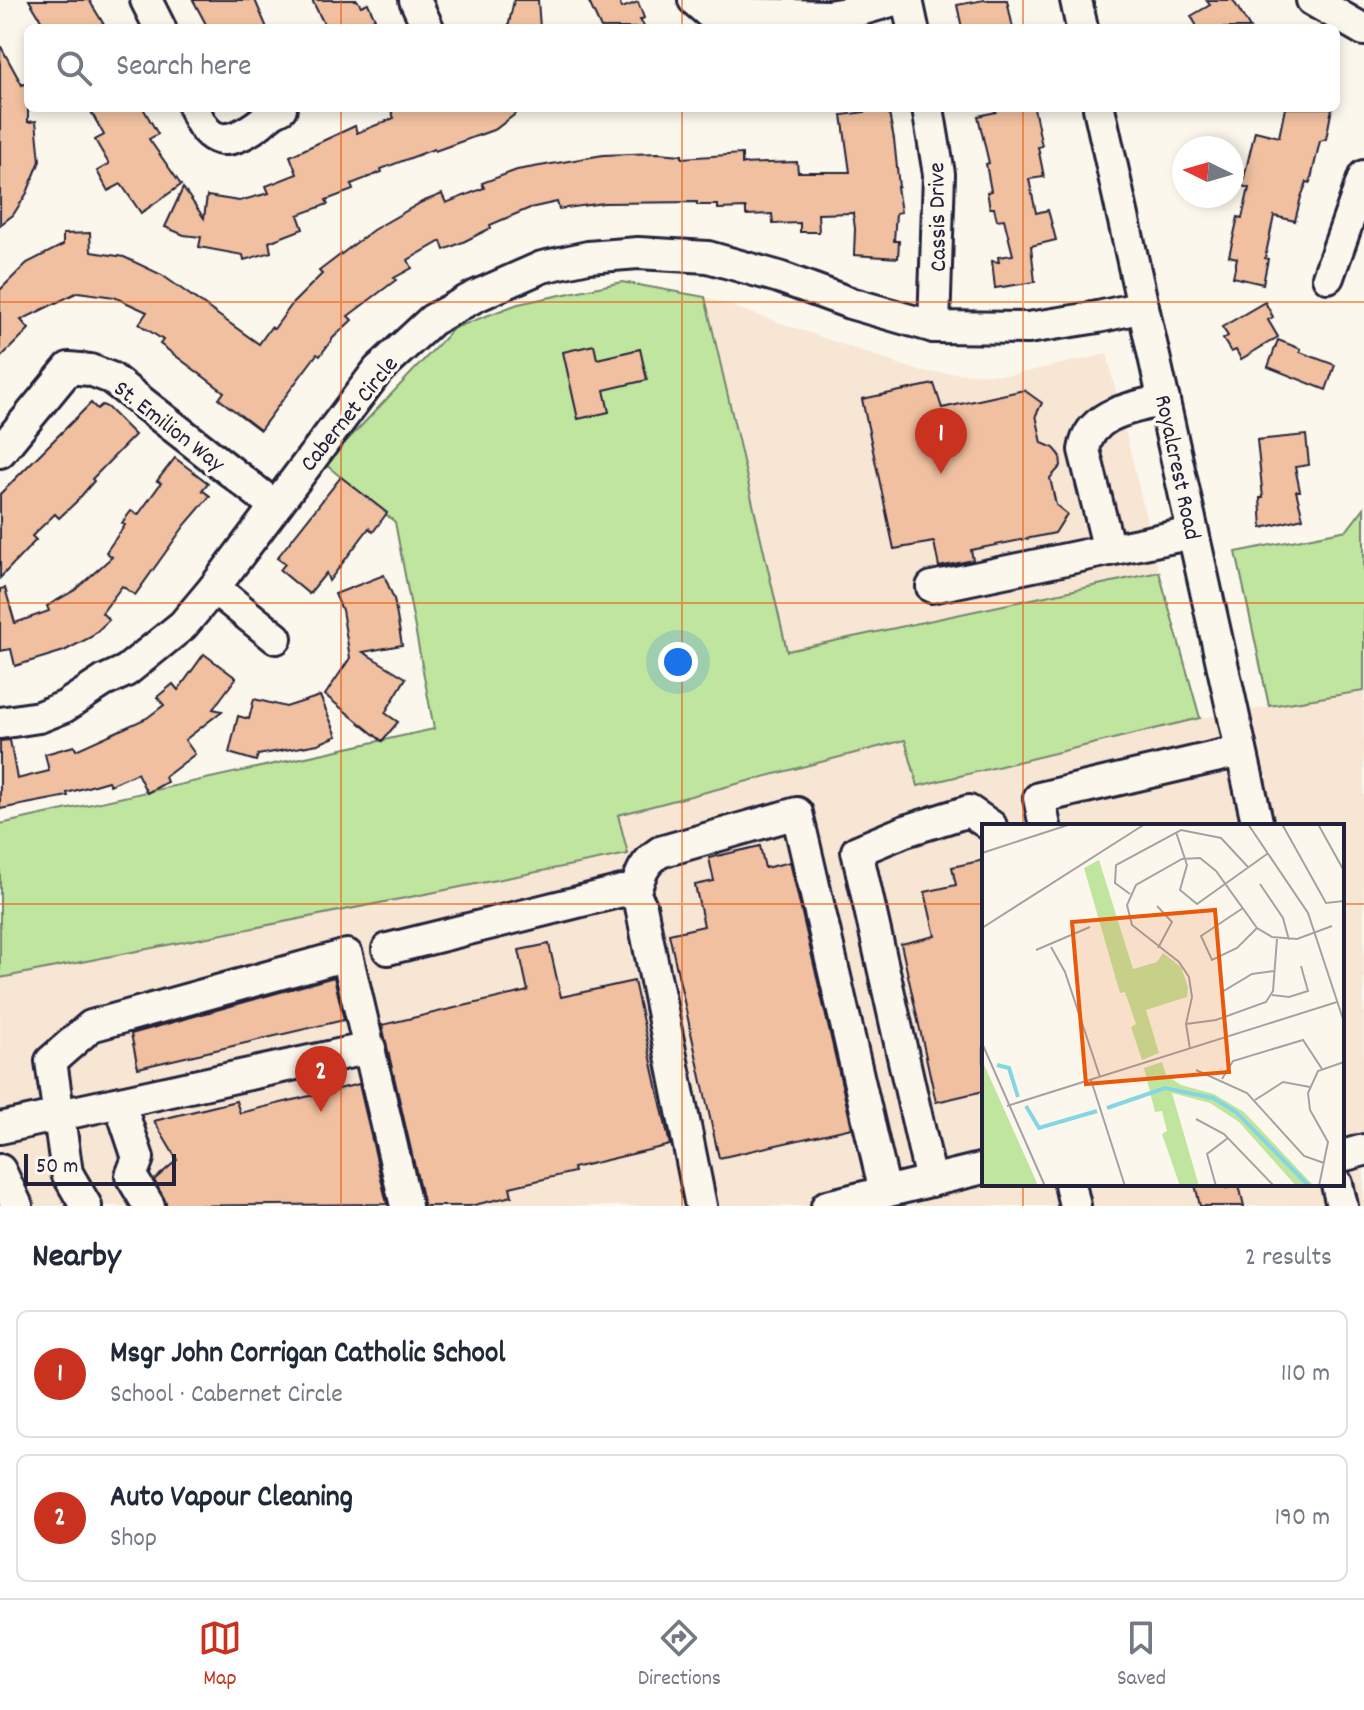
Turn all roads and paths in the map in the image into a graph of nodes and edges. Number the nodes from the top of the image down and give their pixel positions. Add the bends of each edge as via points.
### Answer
1 (146, 0) edge
2 (415, 0) edge
3 (694, 0) edge
4 (894, 0) edge
5 (907, 0) edge
6 (1076, 0) edge
7 (1312, 0) edge
8 (158, 24) edge
9 (426, 24) edge
10 (912, 24) edge
11 (1081, 24) edge
12 (1364, 30) edge
13 (196, 112) edge
14 (270, 112) edge
15 (929, 112) edge
16 (1100, 112) edge
17 (1364, 176) edge
18 (1328, 277) dead end
19 (1143, 307) junction
20 (934, 327) junction
21 (1164, 400) junction
22 (0, 452) edge
23 (275, 506) junction
24 (1193, 533) junction
25 (1109, 550) junction
26 (932, 587) dead end
27 (214, 588) junction
28 (276, 638) dead end
29 (0, 723) edge
30 (1241, 751) junction
31 (988, 824) edge
32 (1045, 824) edge
33 (1258, 824) edge
34 (634, 894) junction
35 (388, 949) dead end
36 (370, 1048) junction
37 (120, 1104) junction
38 (59, 1117) junction
39 (0, 1128) edge
40 (1364, 1150) edge
41 (1344, 1155) edge
42 (982, 1168) edge
43 (0, 1170) edge
44 (931, 1181) junction
45 (1070, 1186) edge
46 (1337, 1186) edge
47 (885, 1192) junction
48 (74, 1202) edge
49 (17, 1206) edge
50 (149, 1206) edge
51 (406, 1206) edge
52 (701, 1206) edge
53 (827, 1206) edge
54 (1075, 1206) edge
55 (1342, 1206) edge

1 - 8 street
2 - 9 street
3 - 4 street via 709,13 828,16
5 - 10 street
6 - 11 street
7 - 12 street
13 - 14 street via 209,135 227,140 240,138
15 - 20 street, Cassis Drive via 939,174
16 - 19 street, Royalcrest Road
17 - 18 street
19 - 20 street, Cabernet Circle via 1028,328
19 - 21 street, Royalcrest Road
20 - 23 street, Cabernet Circle via 708,257 638,253 542,267 474,297 412,336 378,370
21 - 24 street, Royalcrest Road
21 - 25 street via 1117,412 1086,436 1084,450
22 - 23 street, St. Emilion Way via 69,368 90,370 111,378
23 - 27 street, Cabernet Circle
24 - 25 street
24 - 30 street, Royalcrest Road
25 - 26 street
27 - 28 street
27 - 29 street, Cabernet Circle via 183,625 126,671 64,707
30 - 32 street via 1039,798
30 - 33 street, Royalcrest Road
31 - 44 street via 969,811 857,851
34 - 35 street via 622,891
34 - 47 street via 642,869 660,852 797,813
34 - 52 street via 641,906
36 - 37 street
36 - 38 street via 347,955 91,1026 51,1061
36 - 51 street
37 - 38 street
37 - 50 street via 138,1158 131,1176
38 - 39 street
38 - 48 street
40 - 41 street
42 - 44 street
43 - 49 street
44 - 47 street
45 - 54 street
46 - 55 street
47 - 53 street

